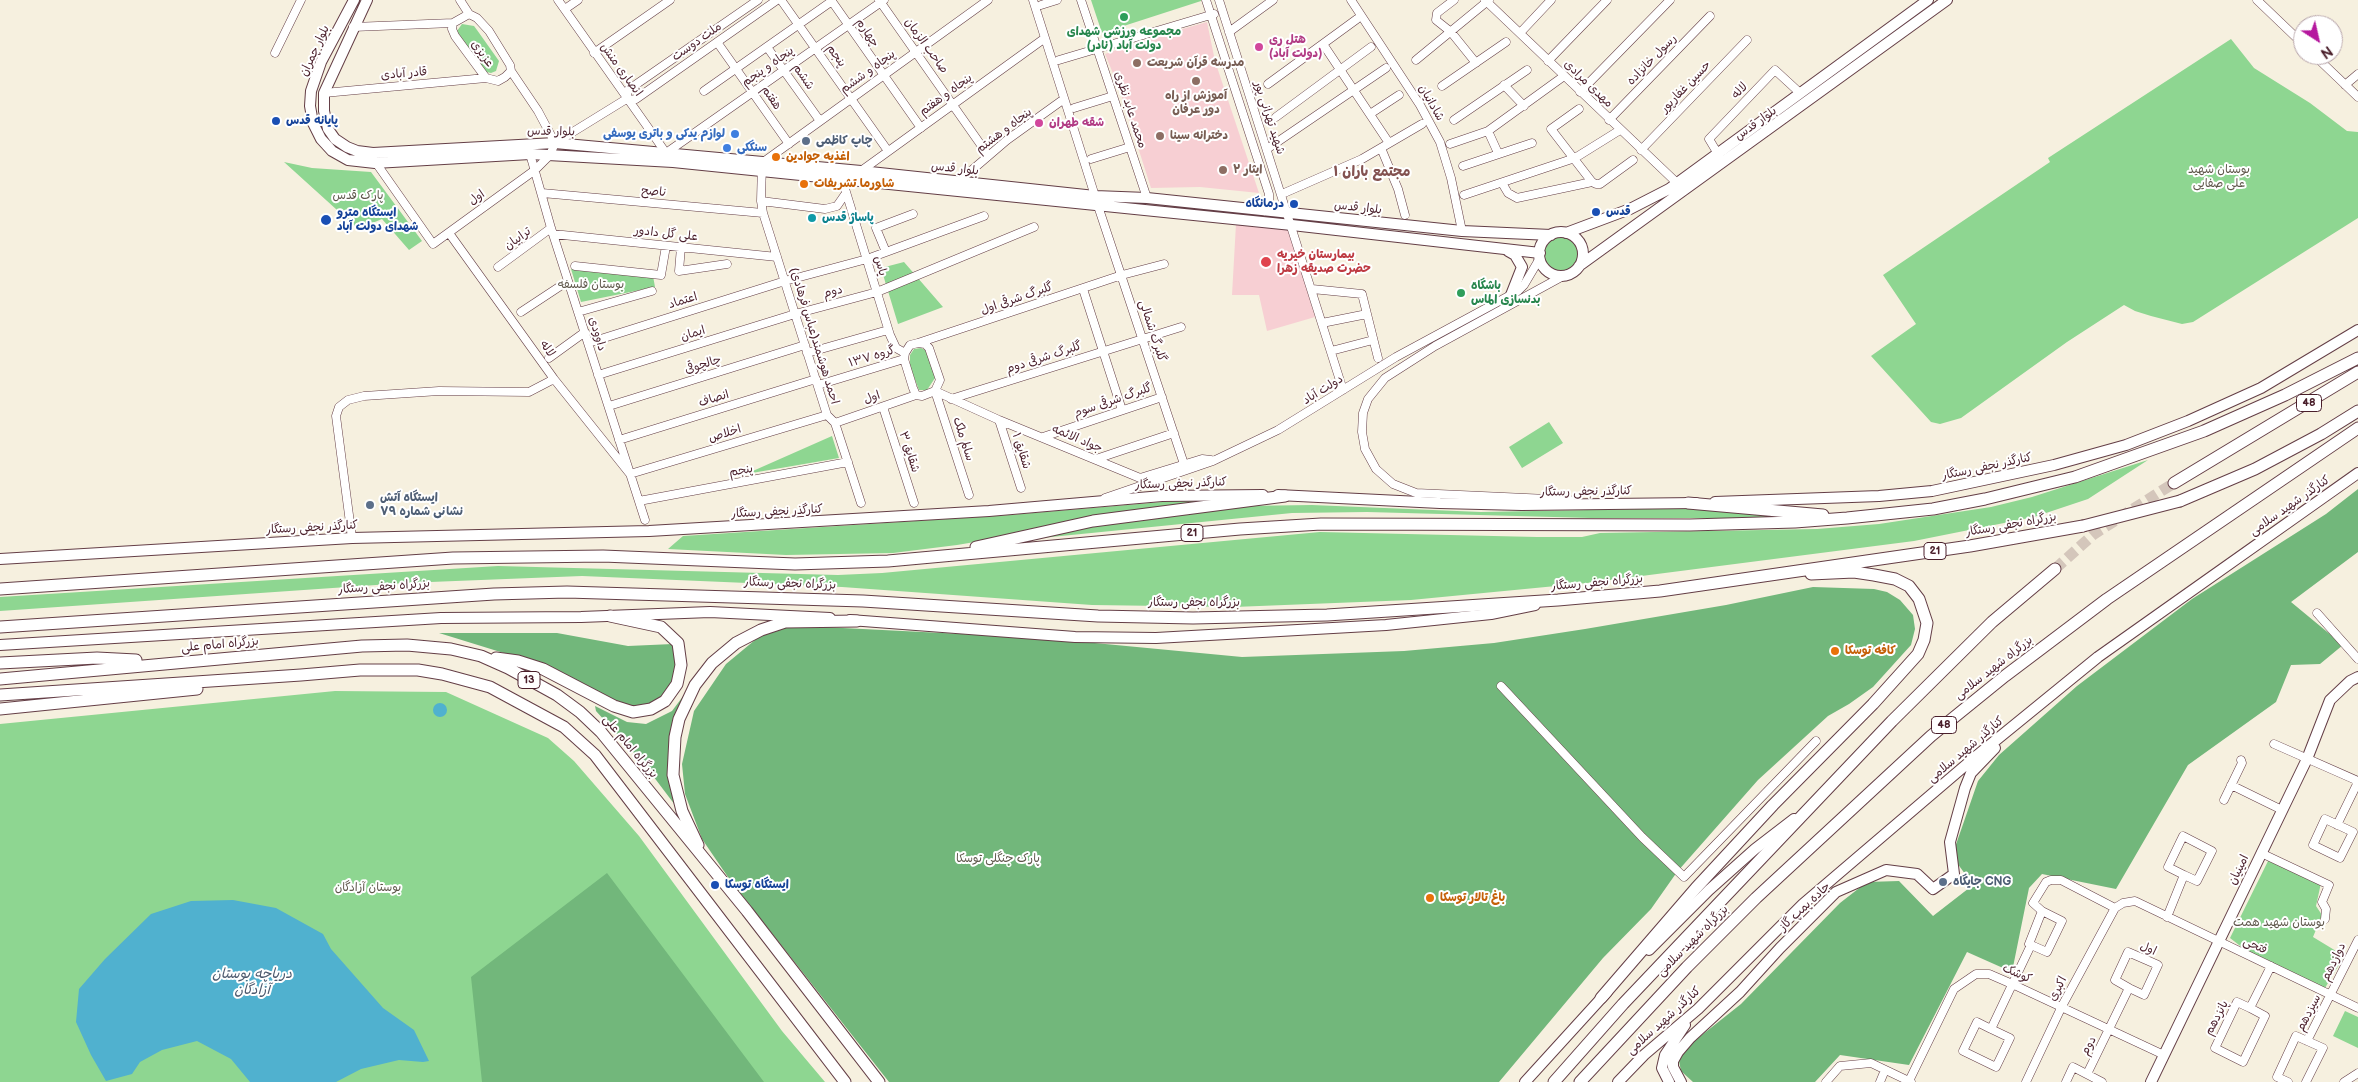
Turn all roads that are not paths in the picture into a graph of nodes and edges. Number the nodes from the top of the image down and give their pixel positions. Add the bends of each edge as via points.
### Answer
1 (301, 0) edge
2 (354, 0) edge
3 (367, 0) edge
4 (460, 0) edge
5 (558, 0) edge
6 (578, 0) edge
7 (670, 0) edge
8 (758, 0) edge
9 (777, 0) edge
10 (781, 0) edge
11 (1033, 0) edge
12 (1057, 0) edge
13 (1081, 0) edge
14 (1206, 0) edge
15 (1219, 0) edge
16 (1273, 0) edge
17 (1351, 0) edge
18 (1454, 0) edge
19 (1551, 0) edge
20 (1607, 0) edge
21 (1670, 0) edge
22 (1928, 0) edge
23 (1947, 0) edge
24 (2257, 0) edge
25 (831, 1) edge
26 (881, 1) edge
27 (985, 1) edge
28 (1487, 1) edge
29 (1041, 5) dead end
30 (565, 9) junction
31 (1223, 11) junction
32 (469, 14) junction
33 (1211, 15) junction
34 (1710, 16) dead end
35 (1357, 19) dead end
36 (453, 23) junction
37 (799, 24) junction
38 (849, 25) junction
39 (353, 27) junction
40 (1229, 32) junction
41 (1451, 32) junction
42 (1520, 33) junction
43 (2293, 34) edge
44 (1045, 38) junction
45 (1747, 40) dead end
46 (717, 42) junction
47 (1506, 42) dead end
48 (1323, 44) junction
49 (767, 47) junction
50 (1372, 47) dead end
51 (816, 48) junction
52 (1097, 49) junction
53 (916, 51) junction
54 (276, 53) dead end
55 (594, 53) junction
56 (1058, 60) dead end
57 (1416, 60) dead end
58 (1548, 61) junction
59 (1476, 63) junction
60 (2324, 65) edge
61 (736, 68) junction
62 (1386, 68) dead end
63 (1340, 69) junction
64 (784, 70) junction
65 (1526, 70) dead end
66 (511, 71) junction
67 (2358, 74) edge
68 (882, 75) junction
69 (1564, 76) junction
70 (486, 78) junction
71 (1268, 84) dead end
72 (1504, 85) junction
73 (2345, 85) junction
74 (1442, 86) dead end
75 (704, 91) dead end
76 (1354, 91) junction
77 (324, 92) junction
78 (753, 92) junction
79 (1580, 92) junction
80 (1800, 93) junction
81 (1399, 95) dead end
82 (1113, 96) junction
83 (2358, 97) edge
84 (628, 98) junction
85 (851, 98) junction
86 (1064, 99) junction
87 (953, 104) junction
88 (1524, 106) junction
89 (1074, 108) dead end
90 (1579, 109) dead end
91 (1370, 114) junction
92 (1276, 117) dead end
93 (1454, 120) dead end
94 (1609, 120) junction
95 (820, 121) junction
96 (1422, 124) dead end
97 (921, 128) junction
98 (1620, 130) junction
99 (1488, 131) junction
100 (555, 143) junction
101 (1389, 143) junction
102 (1532, 143) dead end
103 (789, 144) junction
104 (1450, 144) dead end
105 (1130, 147) junction
106 (1380, 148) junction
107 (1267, 149) junction
108 (1641, 150) junction
109 (357, 151) joint
110 (888, 151) junction
111 (666, 153) junction
112 (1498, 153) junction
113 (530, 154) junction
114 (1718, 154) junction
115 (550, 155) junction
116 (988, 155) junction
117 (374, 158) junction
118 (1576, 158) junction
119 (1091, 159) dead end
120 (348, 160) joint
121 (1633, 160) dead end
122 (1463, 166) dead end
123 (762, 167) junction
124 (535, 170) junction
125 (971, 170) junction
126 (861, 171) junction
127 (842, 179) junction
128 (1265, 180) junction
129 (958, 182) junction
130 (1502, 182) junction
131 (1592, 182) junction
132 (1677, 183) junction
133 (983, 184) junction
134 (1278, 184) junction
135 (542, 193) junction
136 (846, 193) junction
137 (1282, 194) junction
138 (1464, 195) dead end
139 (1147, 198) junction
140 (761, 201) junction
141 (1097, 201) junction
142 (1264, 211) junction
143 (763, 213) junction
144 (912, 214) dead end
145 (1288, 214) junction
146 (1405, 215) dead end
147 (984, 216) dead end
148 (1292, 225) junction
149 (1034, 227) dead end
150 (552, 231) junction
151 (1462, 231) junction
152 (449, 233) junction
153 (1566, 233) junction
154 (1551, 235) junction
155 (666, 246) junction
156 (681, 247) junction
157 (1502, 248) junction
158 (886, 252) junction
159 (1540, 256) junction
160 (777, 257) junction
161 (867, 259) junction
162 (727, 264) dead end
163 (1164, 264) dead end
164 (575, 266) dead end
165 (1579, 266) junction
166 (498, 267) dead end
167 (1122, 275) junction
168 (1564, 275) junction
169 (568, 280) junction
170 (785, 281) junction
171 (1083, 289) junction
172 (1312, 290) junction
173 (652, 292) dead end
174 (877, 292) junction
175 (1511, 295) junction
176 (521, 312) dead end
177 (578, 312) junction
178 (795, 314) junction
179 (1366, 314) junction
180 (1322, 324) junction
181 (1181, 327) dead end
182 (888, 330) junction
183 (2358, 330) edge
184 (585, 332) junction
185 (1143, 338) junction
186 (1373, 340) junction
187 (588, 342) junction
188 (918, 343) junction
189 (806, 349) junction
190 (1103, 351) junction
191 (1331, 351) junction
192 (904, 356) junction
193 (549, 358) dead end
194 (1378, 358) dead end
195 (2358, 358) edge
196 (2358, 372) edge
197 (598, 375) junction
198 (554, 379) junction
199 (817, 382) junction
200 (1343, 390) junction
201 (936, 391) junction
202 (916, 395) junction
203 (1162, 397) junction
204 (951, 399) junction
205 (609, 406) junction
206 (883, 407) junction
207 (1122, 410) junction
208 (2358, 411) edge
209 (827, 415) junction
210 (999, 420) junction
211 (836, 422) junction
212 (2358, 428) edge
213 (1174, 433) junction
214 (1043, 437) junction
215 (619, 440) junction
216 (1096, 459) junction
217 (1213, 461) junction
218 (848, 462) junction
219 (1184, 464) junction
220 (2358, 473) edge
221 (630, 474) junction
222 (2174, 483) tunnel mouth
223 (1021, 488) dead end
224 (968, 494) dead end
225 (1285, 496) junction
226 (639, 501) junction
227 (1093, 502) junction
228 (861, 503) dead end
229 (1688, 503) junction
230 (914, 504) dead end
231 (1642, 504) junction
232 (1847, 518) junction
233 (645, 520) dead end
234 (352, 538) junction
235 (941, 556) junction
236 (0, 560) edge
237 (2055, 569) tunnel mouth
238 (1786, 571) junction
239 (0, 589) edge
240 (1558, 600) junction
241 (2317, 613) dead end
242 (610, 616) junction
243 (857, 621) junction
244 (0, 626) edge
245 (0, 645) edge
246 (481, 656) junction
247 (2358, 659) edge
248 (176, 662) junction
249 (0, 663) edge
250 (301, 675) junction
251 (2358, 677) edge
252 (0, 679) edge
253 (1501, 686) dead end
254 (0, 695) edge
255 (0, 709) edge
256 (2023, 718) junction
257 (1816, 741) dead end
258 (2274, 744) dead end
259 (2307, 759) junction
260 (2241, 760) dead end
261 (2358, 781) edge
262 (2231, 785) junction
263 (2224, 800) dead end
264 (1813, 805) junction
265 (2282, 810) junction
266 (2337, 825) junction
267 (2261, 853) junction
268 (704, 858) junction
269 (2184, 875) junction
270 (2115, 908) junction
271 (2042, 911) junction
272 (2167, 917) junction
273 (2325, 919) dead end
274 (2358, 940) edge
275 (2218, 941) junction
276 (2031, 945) junction
277 (2271, 966) junction
278 (2012, 984) junction
279 (2129, 988) junction
280 (2331, 995) junction
281 (1601, 998) junction
282 (2062, 1006) junction
283 (2250, 1008) junction
284 (2358, 1008) edge
285 (1698, 1009) junction
286 (1992, 1029) junction
287 (2110, 1030) junction
288 (2307, 1041) junction
289 (2164, 1055) junction
290 (1885, 1070) junction
291 (2358, 1073) edge
292 (2087, 1074) junction
293 (845, 1082) edge
294 (879, 1082) edge
295 (1526, 1082) edge
296 (1554, 1082) edge
297 (1580, 1082) edge
298 (1618, 1082) edge
299 (1669, 1082) edge
300 (1681, 1082) edge
301 (1826, 1082) edge
302 (1880, 1082) edge
303 (1910, 1082) edge
304 (2026, 1082) edge
305 (2066, 1082) edge
306 (2102, 1082) edge
307 (2150, 1082) edge
308 (2288, 1082) edge
309 (2306, 1082) edge
310 (2344, 1082) edge

1 - 54 street
2 - 120 main road, بلوار چمران via 321,62 311,91 310,106 313,123 321,138 332,151
3 - 39 main road, بلوار چمران
4 - 32 street, عزیزی
5 - 30 street, انصاری منش
6 - 30 street
7 - 55 street
8 - 84 street, ملت دوست via 628,90
9 - 46 street, ملت دوست
10 - 37 street, پنجم
11 - 44 street, گلبرگ شمالی
12 - 29 street
13 - 52 street, محمد عابد نظری
14 - 33 street
15 - 31 street, شهید تهرانی پور
16 - 40 street
17 - 151 street, شادانیان via 1420,104 1440,142
18 - 41 street via 1436,16 1436,20
19 - 42 street
20 - 58 street
21 - 79 street
22 - 80 main road, بلوار قدس
23 - 165 main road, بلوار قدس
24 - 43 street
25 - 37 street
25 - 38 street, چهارم
26 - 38 street, پنجاه و پنجم
26 - 53 street, صاحب الزمان
27 - 53 street, پنجاه و ششم
28 - 41 street
28 - 42 street, مهدی مرادی
30 - 55 street, انصاری منش
31 - 33 street
31 - 40 street, شهید تهرانی پور
32 - 36 street
32 - 66 street, عزیزی via 489,32
33 - 52 street
33 - 128 street
34 - 94 street, رسول خانزاده
35 - 48 street
36 - 39 street
36 - 70 street, عزیزی via 455,36
37 - 49 street
37 - 51 street, پنجم
38 - 51 street, پنجاه و پنجم
38 - 68 street, چهارم
39 - 77 main road, بلوار چمران
40 - 107 street, شهید تهرانی پور
41 - 57 street
41 - 59 street
42 - 58 street, مهدی مرادی
44 - 86 street, گلبرگ شمالی
44 - 87 street, پنجاه و هفتم
45 - 108 street, حسین غفارپور
46 - 61 street, هفتم
46 - 84 street, ملت دوست via 636,99
47 - 59 street
48 - 63 street
48 - 71 street
49 - 61 street
49 - 64 street, ششم
50 - 63 street
51 - 64 street, پنجاه و پنجم
51 - 85 street, پنجم
52 - 56 street
52 - 82 street, محمد عابد نظری
53 - 68 street, پنجاه و ششم
53 - 87 street, صاحب الزمان
55 - 84 street, انصاری منش
58 - 69 street, مهدی مرادی
59 - 74 street
60 - 73 street
61 - 75 street
61 - 78 street, هفتم
62 - 76 street
63 - 76 street
63 - 92 street
64 - 78 street, پنجاه و پنجم
64 - 95 street, ششم
65 - 72 street
66 - 70 street, عزیزی via 498,81
66 - 100 street
67 - 73 street
68 - 85 street, پنجاه و ششم
68 - 97 street, چهارم
69 - 79 street, مهدی مرادی
69 - 88 street
70 - 77 street, قادر آبادی
72 - 88 street
72 - 93 street
73 - 83 street
76 - 91 street
76 - 107 street
77 - 109 main road, بلوار چمران via 328,129 335,139
78 - 103 street, هفتم
78 - 111 street, پنجاه و پنجم
79 - 94 street, مهدی مرادی
80 - 114 main road, بلوار قدس
80 - 114 street, لاله via 1775,70 1709,139
81 - 91 street
82 - 89 street
82 - 105 street, محمد عابد نظری
84 - 100 street
84 - 111 street, انصاری منش
85 - 95 street, پنجاه و ششم
85 - 110 street, پنجم
86 - 116 street, پنجاه و هشتم
86 - 141 street, گلبرگ شمالی
87 - 97 street, پنجاه و هفتم
87 - 116 street, صاحب الزمان
88 - 99 street
90 - 118 street via 1551,129
91 - 101 street
94 - 98 street, مهدی مرادی
95 - 103 street, پنجاه و ششم
96 - 101 street
97 - 110 street, پنجاه و هفتم
98 - 108 street, مهدی مرادی
98 - 118 street
99 - 104 street
99 - 112 street
100 - 111 main road, بلوار قدس
100 - 115 street
100 - 117 main road, بلوار قدس
101 - 106 street
102 - 112 street
103 - 123 street, پنجاه و ششم
105 - 119 street
105 - 139 street, محمد عابد نظری
106 - 137 street
106 - 146 street via 1398,189
107 - 134 street, شهید تهرانی پور
108 - 132 street, مهدی مرادی
109 - 117 main road, بلوار قدس
110 - 126 street, پنجاه و هفتم
111 - 123 main road, بلوار قدس
112 - 122 street
113 - 115 main road, بلوار قدس
113 - 117 main road, بلوار قدس
113 - 124 street, داوودی
114 - 132 main road, بلوار قدس
115 - 123 main road, بلوار قدس
115 - 124 street, اول
116 - 125 street, پنجاه و هشتم
117 - 120 main road, بلوار قدس
117 - 152 street, اول via 433,244
118 - 130 street
118 - 131 street
121 - 131 street via 1600,184
123 - 126 main road, بلوار قدس
123 - 127 main road, بلوار قدس
123 - 140 street, احمد هوشمند(عباس فرهادی)
124 - 135 street, داوودی
124 - 152 street, اول
125 - 129 street, پنجاه و هشتم
125 - 133 street
126 - 129 main road, بلوار قدس
127 - 136 street, یاس
127 - 141 main road, بلوار قدس
128 - 134 street
128 - 142 street via 1269,202
129 - 133 main road, بلوار قدس
130 - 131 street via 1508,193 1517,198
130 - 138 street
132 - 153 main road, بلوار قدس via 1630,210
133 - 141 main road, بلوار قدس
134 - 137 street, شهید تهرانی پور
135 - 143 street, ناصح
135 - 150 street, داوودی
136 - 140 street via 837,206 825,209
136 - 161 street, یاس
137 - 145 street, شهید تهرانی پور
139 - 141 main road, بلوار قدس
139 - 142 main road, بلوار قدس
140 - 143 street, احمد هوشمند(عباس فرهادی)
141 - 148 main road, بلوار قدس
141 - 167 street, گلبرگ شمالی
142 - 145 main road, بلوار قدس
143 - 160 street, احمد هوشمند(عباس فرهادی)
144 - 158 street via 876,228
145 - 148 street, شهید تهرانی پور
145 - 151 main road, بلوار قدس
147 - 158 street
148 - 157 main road, بلوار قدس
148 - 172 street, شهید تهرانی پور
149 - 174 street, دوم
150 - 155 street, علی گل دادور
150 - 166 street, ترابیان
150 - 169 street, داوودی
151 - 154 main road, بلوار قدس
152 - 198 street, لاله
153 - 154 main road
153 - 165 main road via 1582,246
154 - 159 main road via 1543,243
155 - 156 street, علی گل دادور
155 - 164 street via 661,275
156 - 160 street, علی گل دادور
156 - 162 street via 679,271
157 - 159 main road, بلوار قدس
157 - 175 main road via 1516,255 1522,267
158 - 161 street
159 - 168 main road via 1548,271
159 - 175 street, دولت آباد via 1524,285
160 - 170 street, احمد هوشمند(عباس فرهادی)
161 - 170 street
161 - 174 street, یاس
163 - 167 street, گلبرگ شرقی اول
165 - 168 main road
167 - 171 street, گلبرگ شرقی اول
167 - 185 street, گلبرگ شمالی
168 - 231 street via 1435,346 1385,378 1368,399 1363,413 1365,450 1376,468 1393,484 1416,493
169 - 176 street
169 - 177 street, داوودی
170 - 178 street, احمد هوشمند(عباس فرهادی)
170 - 187 street, اعتماد
171 - 188 street, گلبرگ شرقی اول
171 - 190 street
172 - 179 street via 1362,294
172 - 180 street, شهید تهرانی پور
173 - 177 street
174 - 178 street, دوم
174 - 182 street, یاس
175 - 200 street, دولت آباد via 1396,357
177 - 184 street, داوودی
178 - 189 street, احمد هوشمند(عباس فرهادی)
178 - 197 street, ایمان
179 - 180 street
179 - 186 street
180 - 191 street, شهید تهرانی پور
181 - 185 street, گلبرگ شرقی دوم
182 - 189 street, چالچوقی
182 - 192 street, یاس via 896,348
183 - 229 main road, کنارگذر نجفی رستگار via 2261,388 2188,421 2126,445 2054,465 1932,491
184 - 187 street, داوودی
184 - 193 street
185 - 190 street, گلبرگ شرقی دوم
185 - 203 street, گلبرگ شمالی
186 - 191 street
186 - 194 street
187 - 197 street, داوودی
188 - 192 street, گلبرگ شرقی اول via 910,345
188 - 201 street, سالم ملک via 930,348 940,380
189 - 199 street, احمد هوشمند(عباس فرهادی)
189 - 205 street, چالچوقی
190 - 204 street, گلبرگ شرقی دوم
190 - 207 street
191 - 200 street, شهید تهرانی پور
192 - 199 street, گروه ۱۳۷
192 - 202 street
195 - 232 highway, بزرگراه نجفی رستگار / 21 via 2204,431 2075,477 1985,500
196 - 222 highway, 48
197 - 205 street, داوودی
198 - 221 street, لاله
198 - 234 street via 530,392 439,391 364,396 348,400 339,407 336,416
199 - 209 street, احمد هوشمند(عباس فرهادی)
199 - 215 street, انصاف
200 - 217 street, دولت آباد via 1278,430
201 - 202 street, اول via 929,395
201 - 204 street, جواد الائمه
201 - 224 street, سالم ملک
202 - 206 street, اول
203 - 207 street, گلبرگ شرقی سوم
203 - 213 street, گلبرگ شمالی
204 - 210 street, جواد الائمه
205 - 215 street, داوودی
206 - 211 street, اول
206 - 230 street, شقایق ۳
207 - 214 street, گلبرگ شرقی سوم
208 - 238 highway, بزرگراه نجفی رستگار / 21, bridge via 2256,469 2180,501 2083,526 1970,546
209 - 211 street, احمد هوشمند(عباس فرهادی)
209 - 221 street, اخلاص
210 - 214 street, جواد الائمه
210 - 223 street, شقایق ۱
211 - 218 street, احمد هوشمند(عباس فرهادی)
212 - 297 highway, بزرگراه شهید سلامی / 48 via 2107,599 1931,736 1686,967
213 - 216 street
213 - 219 street, گلبرگ شمالی
214 - 216 street, جواد الائمه
215 - 221 street, داوودی
216 - 219 street, جواد الائمه via 1140,478
217 - 219 street, جواد الائمه via 1202,459
217 - 227 street, دولت آباد
218 - 226 street, پنجم
218 - 228 street, احمد هوشمند(عباس فرهادی)
220 - 256 main road, کنارگذر شهید سلامی via 2098,657
221 - 226 street, داوودی
225 - 227 main road, کنارگذر نجفی رستگار via 1162,496
225 - 231 main road, کنارگذر نجفی رستگار via 1450,504
225 - 235 highway via 1094,521
226 - 233 street, داوودی
227 - 234 main road, کنارگذر نجفی رستگار via 648,531
229 - 231 main road, کنارگذر نجفی رستگار
229 - 232 highway
232 - 235 highway, بزرگراه نجفی رستگار / 21 via 1681,525 1321,524
234 - 236 main road, کنارگذر نجفی رستگار
235 - 239 highway, بزرگراه نجفی رستگار / 21 via 796,564 603,556 453,558
237 - 264 highway, بزرگراه شهید سلامی via 1992,622
238 - 240 highway, بزرگراه نجفی رستگار / 21 via 1660,591
238 - 281 highway via 1854,572 1895,578 1909,586 1920,599 1927,623 1918,654 1696,888
240 - 243 main road via 1491,614 1386,625 1156,638 1075,638
240 - 244 highway, بزرگراه نجفی رستگار / 21 via 1327,615 1193,618 1098,616 863,601 567,592
241 - 247 street
242 - 243 main road via 710,612 810,615
242 - 245 main road via 441,618
242 - 246 highway via 662,627 678,643 681,665 677,684 665,701 651,709 634,712 614,706 543,669 518,661
243 - 268 highway via 785,622 761,630 736,643 712,663 695,685 679,719 673,775 682,811
246 - 248 highway, بزرگراه امام علی / 13 via 452,649 407,645
246 - 268 highway, بزرگراه امام علی / 13 via 557,695 580,712 602,732
248 - 249 highway via 97,658
248 - 252 highway, بزرگراه امام علی / 13
250 - 254 highway, 13
250 - 255 highway via 224,687
250 - 293 highway, 13 via 360,670 418,670 442,674 490,687 564,727 595,755
251 - 259 main road, امینیان via 2330,700
253 - 257 street via 1642,837 1684,877
256 - 285 main road, کنارگذر شهید سلامی via 1803,904
256 - 300 main road, جاده پمپ گاز via 1971,773 1950,842 1954,874 1933,889 1917,874 1886,870 1836,892 1678,1052 1673,1067
258 - 259 street
259 - 261 street
259 - 265 main road, امینیان
260 - 262 street
261 - 266 street
262 - 263 street
262 - 265 street
264 - 281 main road via 1755,849 1709,890
264 - 296 highway, بزرگراه شهید سلامی via 1623,1004
265 - 267 main road, امینیان
266 - 266 street via 2353,832 2340,858 2312,845 2325,819
267 - 273 street via 2330,885 2322,902 2326,910
267 - 275 main road, امینیان
268 - 294 highway, بزرگراه امام علی / 13
269 - 269 street via 2197,882 2212,851 2183,836 2168,867
269 - 272 street
270 - 271 street via 2061,880 2051,880 2046,882 2033,903
270 - 272 street, فتحی via 2135,901
270 - 282 street, اکبری
271 - 276 street via 2028,944
271 - 276 street via 2062,921 2047,952
272 - 275 street, فتحی
274 - 280 street, دوازدهم
275 - 277 street, فتحی
275 - 289 main road, امینیان
276 - 278 street
277 - 280 street, فتحی
277 - 283 street, پانزدهم
278 - 282 street, کوشک
278 - 286 street
278 - 303 street, کوشک via 1989,974 1976,974 1954,989
279 - 279 street, اول via 2115,980 2128,952 2158,965 2144,995
279 - 287 street
280 - 284 street, فتحی
280 - 288 street, سیزدهم
281 - 295 main road
282 - 287 street, کوشک
282 - 304 street, اکبری
283 - 283 street, پانزدهم via 2265,1016 2243,1062 2214,1048 2237,1002
285 - 298 main road, کنارگذر شهید سلامی
285 - 299 main road via 1665,1055 1662,1068
286 - 286 street via 2010,1038 1996,1067 1963,1051 1977,1022
287 - 289 street, کوشک
287 - 292 street, دوم
288 - 308 street, سیزدهم via 2296,1036 2277,1077
288 - 309 street, سیزدهم via 2323,1048
289 - 307 main road, امینیان
290 - 301 street via 1871,1063 1840,1066
290 - 302 street
290 - 303 street
291 - 310 street
292 - 305 street, دوم via 2073,1067
292 - 306 street, دوم

